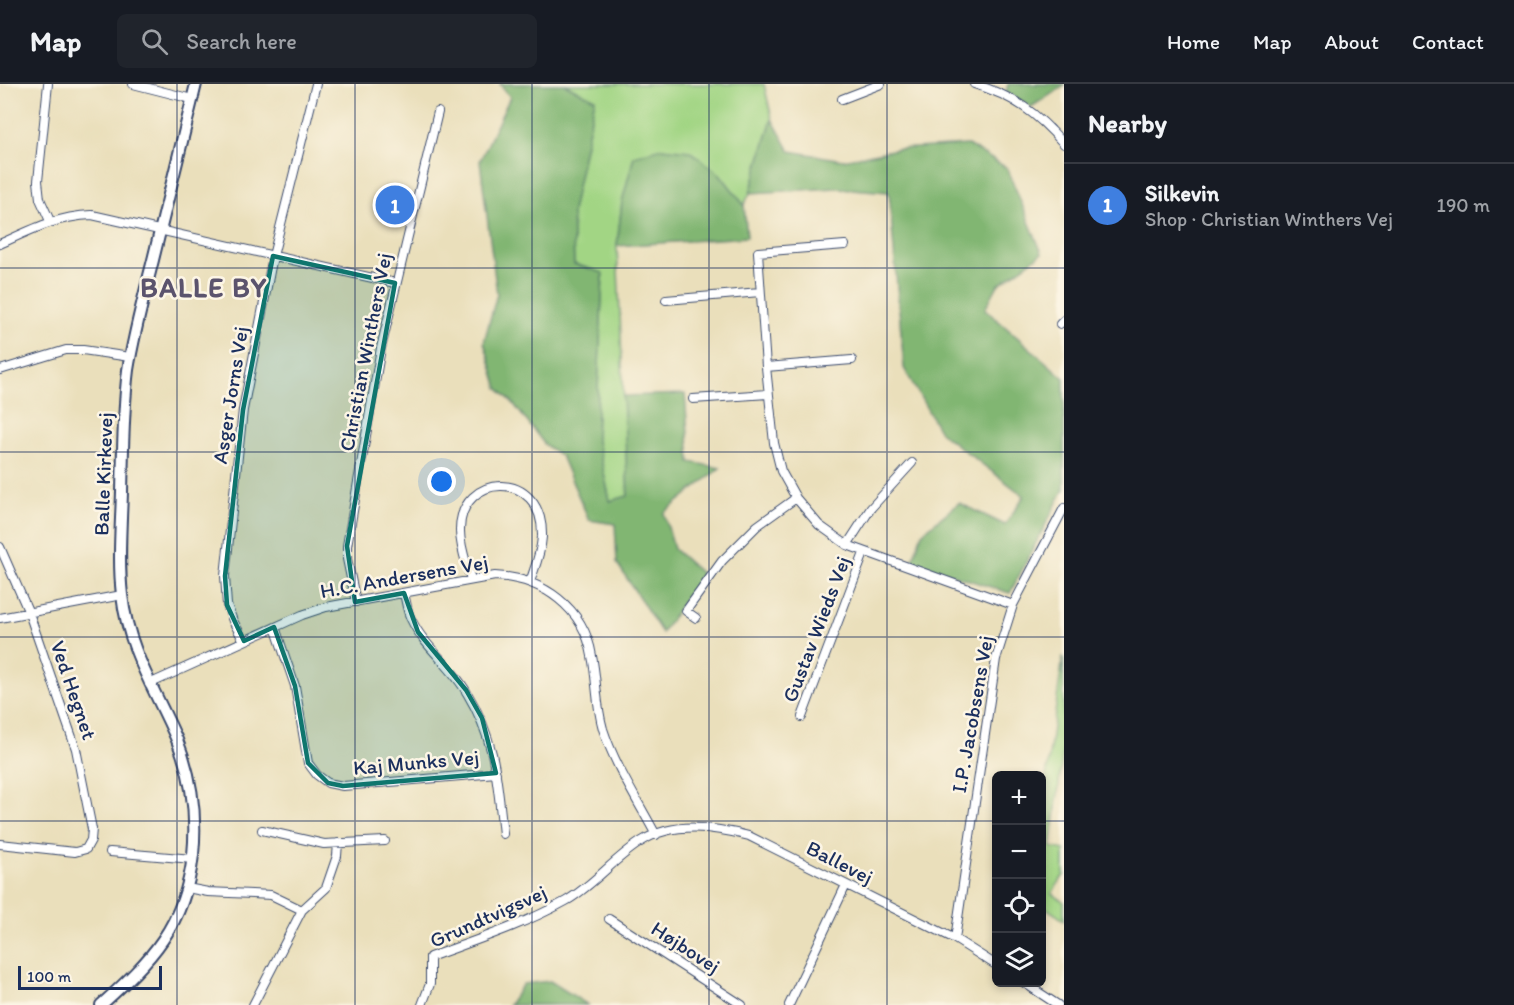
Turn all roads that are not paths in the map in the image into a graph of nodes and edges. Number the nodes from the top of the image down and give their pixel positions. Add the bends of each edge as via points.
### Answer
1 (48, 84) edge
2 (133, 84) edge
3 (196, 84) edge
4 (316, 84) edge
5 (881, 84) edge
6 (974, 84) edge
7 (192, 99) junction
8 (842, 99) dead end
9 (438, 112) dead end
10 (1064, 144) edge
11 (50, 221) junction
12 (160, 231) junction
13 (0, 244) edge
14 (845, 245) dead end
15 (273, 256) junction
16 (395, 283) junction
17 (760, 292) junction
18 (666, 300) dead end
19 (130, 357) junction
20 (852, 360) dead end
21 (766, 367) junction
22 (0, 370) edge
23 (768, 394) junction
24 (693, 399) dead end
25 (912, 463) dead end
26 (796, 498) junction
27 (1064, 508) edge
28 (847, 546) junction
29 (0, 547) edge
30 (864, 553) junction
31 (471, 580) junction
32 (530, 582) junction
33 (404, 593) junction
34 (122, 595) junction
35 (357, 602) junction
36 (1013, 605) junction
37 (29, 612) junction
38 (0, 618) edge
39 (696, 618) dead end
40 (275, 627) junction
41 (244, 641) junction
42 (149, 684) junction
43 (802, 717) dead end
44 (496, 773) junction
45 (262, 830) dead end
46 (503, 834) dead end
47 (656, 835) junction
48 (385, 841) dead end
49 (338, 843) junction
50 (0, 844) edge
51 (110, 852) dead end
52 (193, 859) junction
53 (846, 885) junction
54 (187, 888) junction
55 (302, 910) junction
56 (609, 919) dead end
57 (955, 939) junction
58 (992, 962) edge
59 (1031, 987) edge
60 (101, 1005) edge
61 (252, 1005) edge
62 (422, 1005) edge
63 (742, 1005) edge
64 (789, 1005) edge
65 (1058, 1005) edge

1 - 11 street via 38,180 40,199
2 - 7 street
3 - 7 street, Balle Kirkevej
4 - 15 street, Asger Jorns Vej
5 - 8 street
6 - 10 street via 1018,102 1043,120
7 - 12 street, Balle Kirkevej
9 - 16 street, Christian Winthers Vej
11 - 12 street via 92,215
11 - 13 street
12 - 15 street
12 - 19 street, Balle Kirkevej
14 - 17 street, Gustav Wieds Vej via 758,252
15 - 16 street
15 - 41 street, Asger Jorns Vej via 243,410 225,576 227,605
16 - 35 street, Christian Winthers Vej via 347,546
17 - 18 street
17 - 21 street, Gustav Wieds Vej
19 - 22 street via 66,350
19 - 34 street, Balle Kirkevej via 124,416
20 - 21 street
21 - 23 street, Gustav Wieds Vej
23 - 24 street
23 - 26 street, Gustav Wieds Vej via 781,471
25 - 28 street, Gustav Wieds Vej via 871,508
26 - 28 street, Gustav Wieds Vej via 819,525
26 - 39 street via 757,526 722,561 686,611
27 - 36 street, I.P. Jacobsens Vej
28 - 30 street, Gustav Wieds Vej
29 - 37 street, Ved Hegnet
30 - 36 street, Gustav Wieds Vej
30 - 43 street, Gustav Wieds Vej
31 - 32 street, H.C. Andersens Vej via 495,576
31 - 32 street via 459,529 464,509 476,494 491,487 508,486 524,492 536,506 541,521 540,550
31 - 33 street, H.C. Andersens Vej
32 - 47 street, H.C. Andersens Vej via 565,604 586,635 603,728 613,755
33 - 35 street, H.C. Andersens Vej
33 - 44 street, Kaj Munks Vej via 418,632 466,690 482,718
34 - 37 street
34 - 42 street, Balle Kirkevej via 135,650
35 - 40 street, H.C. Andersens Vej via 326,607
36 - 57 street, I.P. Jacobsens Vej via 996,659
37 - 38 street
37 - 50 street, Ved Hegnet via 76,749 91,840 86,849 75,852
40 - 41 street, H.C. Andersens Vej
40 - 44 street, Kaj Munks Vej via 296,686 308,763 328,783 343,786
41 - 42 street, H.C. Andersens Vej
42 - 52 street, Balle Kirkevej via 188,771 194,801
44 - 46 street, Kaj Munks Vej
45 - 49 street via 324,844
47 - 53 street, Ballevej via 680,828 724,829 749,836
47 - 62 street, Grundtvigsvej via 642,841 575,896 535,918 430,957 430,984
48 - 49 street
49 - 55 street via 326,888
51 - 52 street
52 - 54 street, Balle Kirkevej
53 - 57 street, Ballevej
53 - 64 street
54 - 55 street via 271,895
54 - 60 street, Balle Kirkevej via 159,947
55 - 61 street
56 - 63 street, Højbovej
57 - 58 street, Ballevej
59 - 65 street

